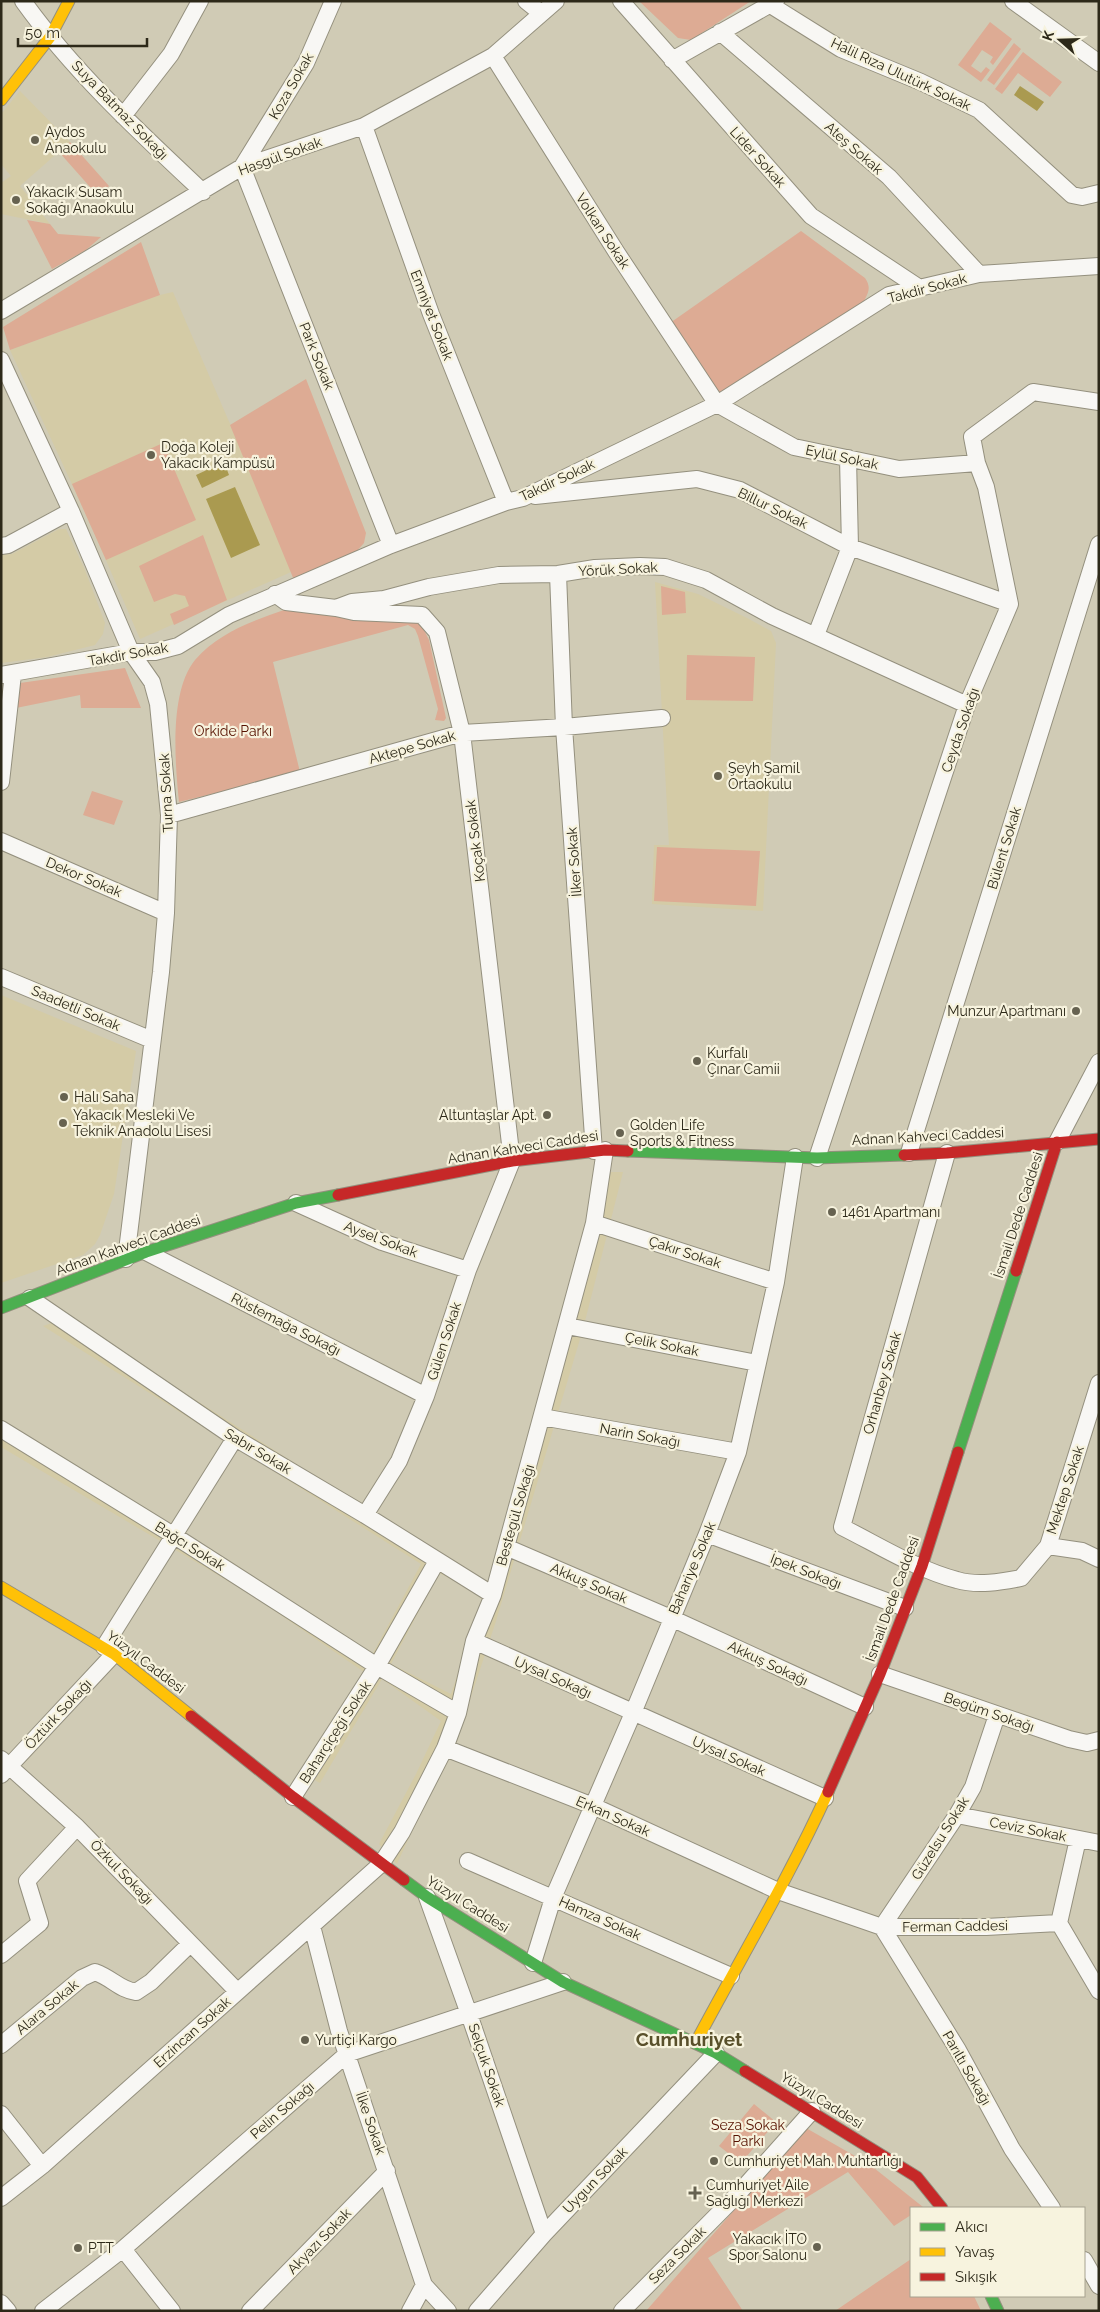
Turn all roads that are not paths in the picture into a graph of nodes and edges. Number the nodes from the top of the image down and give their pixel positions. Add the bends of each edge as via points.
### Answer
1 (22, 1) edge
2 (68, 1) edge
3 (200, 1) edge
4 (333, 1) edge
5 (526, 1) edge
6 (556, 1) edge
7 (621, 1) edge
8 (1013, 1) edge
9 (773, 3) edge
10 (541, 12) junction
11 (720, 32) junction
12 (50, 37) junction
13 (493, 56) junction
14 (672, 60) junction
15 (1099, 63) edge
16 (1, 100) edge
17 (123, 116) junction
18 (364, 126) junction
19 (242, 167) junction
20 (203, 192) junction
21 (1099, 193) edge
22 (1099, 266) edge
23 (979, 274) junction
24 (918, 287) junction
25 (1, 311) edge
26 (1, 360) edge
27 (1099, 402) edge
28 (717, 404) junction
29 (848, 458) junction
30 (977, 463) junction
31 (523, 498) junction
32 (506, 502) junction
33 (71, 511) junction
34 (1099, 544) edge
35 (391, 545) junction
36 (1, 546) edge
37 (850, 547) junction
38 (558, 574) junction
39 (275, 594) junction
40 (1010, 604) junction
41 (336, 608) junction
42 (816, 635) junction
43 (131, 652) junction
44 (7, 675) edge
45 (967, 704) junction
46 (662, 718) dead end
47 (564, 727) junction
48 (462, 733) junction
49 (1, 782) edge
50 (169, 815) junction
51 (1, 841) edge
52 (166, 913) junction
53 (1, 977) edge
54 (152, 1040) junction
55 (1099, 1062) edge
56 (1099, 1139) edge
57 (1057, 1142) junction
58 (599, 1150) junction
59 (909, 1153) junction
60 (947, 1153) junction
61 (795, 1157) junction
62 (817, 1158) junction
63 (512, 1161) junction
64 (296, 1203) junction
65 (594, 1223) junction
66 (146, 1252) junction
67 (126, 1259) junction
68 (468, 1270) junction
69 (776, 1282) junction
70 (30, 1298) junction
71 (1, 1308) edge
72 (567, 1326) junction
73 (757, 1363) junction
74 (1099, 1383) edge
75 (426, 1396) junction
76 (542, 1417) junction
77 (1, 1430) edge
78 (235, 1438) junction
79 (738, 1452) junction
80 (365, 1515) junction
81 (707, 1534) junction
82 (173, 1535) junction
83 (1048, 1546) junction
84 (506, 1547) junction
85 (1099, 1559) edge
86 (437, 1561) junction
87 (922, 1566) junction
88 (1, 1587) edge
89 (493, 1595) junction
90 (905, 1608) junction
91 (671, 1618) junction
92 (474, 1642) junction
93 (109, 1650) junction
94 (377, 1666) junction
95 (880, 1674) junction
96 (865, 1707) junction
97 (458, 1713) junction
98 (633, 1713) junction
99 (997, 1715) junction
100 (1099, 1740) edge
101 (445, 1748) junction
102 (4, 1767) edge
103 (293, 1797) junction
104 (825, 1798) junction
105 (593, 1806) junction
106 (957, 1816) junction
107 (77, 1827) junction
108 (1078, 1839) junction
109 (1099, 1843) edge
110 (468, 1862) dead end
111 (381, 1864) junction
112 (778, 1891) junction
113 (427, 1897) junction
114 (553, 1898) junction
115 (1059, 1923) junction
116 (312, 1926) junction
117 (882, 1927) junction
118 (190, 1944) junction
119 (1, 1955) edge
120 (533, 1963) junction
121 (731, 1976) junction
122 (563, 1982) junction
123 (237, 1991) junction
124 (1099, 1991) edge
125 (469, 2014) junction
126 (696, 2042) junction
127 (1, 2045) edge
128 (716, 2053) junction
129 (347, 2054) junction
130 (812, 2111) junction
131 (1, 2114) edge
132 (42, 2166) junction
133 (387, 2171) junction
134 (1, 2198) edge
135 (941, 2207) edge
136 (1051, 2207) edge
137 (544, 2234) junction
138 (123, 2249) junction
139 (1085, 2262) edge
140 (424, 2285) junction
141 (1099, 2286) edge
142 (991, 2297) edge
143 (1, 2303) edge
144 (8, 2311) edge
145 (43, 2311) edge
146 (172, 2311) edge
147 (250, 2311) edge
148 (410, 2311) edge
149 (448, 2311) edge
150 (476, 2311) edge
151 (622, 2311) edge
152 (998, 2311) edge

1 - 12 street, Suya Batmaz Sokağı
2 - 12 street
3 - 17 street via 171,54
4 - 19 street, Koza Sokak via 306,63
5 - 10 street
6 - 10 street, Hasgül Sokak
7 - 14 street, Lider Sokak
8 - 15 street
9 - 11 street
9 - 21 street, Halil Rıza Ulutürk Sokak via 841,49 979,110 1072,195 1082,197
10 - 13 street, Hasgül Sokak
11 - 14 street
11 - 23 street, Ateş Sokak via 888,177
12 - 16 street
12 - 17 street, Suya Batmaz Sokağı
13 - 18 street, Hasgül Sokak
13 - 28 street, Volkan Sokak
14 - 24 street, Lider Sokak via 810,216
17 - 20 street, Suya Batmaz Sokağı
18 - 19 street, Hasgül Sokak
18 - 32 street, Emniyet Sokak via 431,314
19 - 20 street, Hasgül Sokak
19 - 35 street, Park Sokak
20 - 25 street, Hasgül Sokak
22 - 23 street, Takdir Sokak
23 - 24 street, Takdir Sokak
24 - 28 street, Takdir Sokak via 889,296
26 - 33 street, Turna Sokak
27 - 30 street via 1032,392 972,437
28 - 29 street, Eylül Sokak via 794,447
28 - 31 street, Takdir Sokak
29 - 30 street, Eylül Sokak via 899,469
29 - 37 street
30 - 40 street via 986,487
31 - 32 street, Takdir Sokak
31 - 37 street, Billur Sokak via 697,479 740,490
32 - 35 street, Takdir Sokak
33 - 36 street
33 - 43 street, Turna Sokak
34 - 59 street, Bülent Sokak
35 - 39 street, Takdir Sokak
37 - 40 street, Billur Sokak
37 - 42 street
38 - 41 street, Yörük Sokak via 498,575 352,602
38 - 42 street, Yörük Sokak via 595,568 665,567 706,580 772,616
38 - 47 street, İlker Sokak
39 - 41 street, Yörük Sokak via 286,602
39 - 43 street, Takdir Sokak via 229,615 178,646 155,652
40 - 45 street, Ceyda Sokağı
41 - 48 street, Koçak Sokak via 354,612 422,615 437,632
42 - 45 street, Yörük Sokak
43 - 44 street, Takdir Sokak
43 - 50 street, Turna Sokak via 152,682 158,704
44 - 49 street
45 - 62 street, Ceyda Sokağı
46 - 47 street, Aktepe Sokak
47 - 48 street, Aktepe Sokak
47 - 58 street, İlker Sokak
48 - 50 street, Aktepe Sokak
48 - 63 street, Koçak Sokak
50 - 52 street, Turna Sokak
51 - 52 street, Dekor Sokak
52 - 54 street, Turna Sokak
53 - 54 street, Saadetli Sokak
54 - 67 street, Turna Sokak
55 - 57 street
56 - 57 street, Adnan Kahveci Caddesi
57 - 60 street, Adnan Kahveci Caddesi
57 - 87 street, İsmail Dede Caddesi
58 - 61 street, Adnan Kahveci Caddesi
58 - 63 street, Adnan Kahveci Caddesi
58 - 65 street, Bestegül Sokağı
59 - 60 street, Adnan Kahveci Caddesi
59 - 62 street, Adnan Kahveci Caddesi
60 - 87 street, Orhanbey Sokak via 842,1527
61 - 62 street, Adnan Kahveci Caddesi
61 - 69 street, Bahariye Sokak
63 - 64 street, Adnan Kahveci Caddesi
63 - 68 street, Gülen Sokak
64 - 66 street, Adnan Kahveci Caddesi
64 - 68 street, Aysel Sokak via 382,1242
65 - 69 street, Çakır Sokak
65 - 72 street, Bestegül Sokağı
66 - 67 street, Adnan Kahveci Caddesi
66 - 75 street, Rüstemağa Sokağı
67 - 70 street, Adnan Kahveci Caddesi
68 - 75 street, Gülen Sokak
69 - 73 street, Bahariye Sokak
70 - 71 street, Adnan Kahveci Caddesi
70 - 78 street, Sabır Sokak
72 - 73 street, Çelik Sokak
72 - 76 street, Bestegül Sokağı
73 - 79 street, Bahariye Sokak
74 - 83 street, Mektep Sokak
75 - 80 street, Gülen Sokak via 399,1461
76 - 79 street, Narin Sokağı
76 - 84 street, Bestegül Sokağı
77 - 82 street, Bağcı Sokak
78 - 80 street, Sabır Sokak
78 - 82 street, Öztürk Sokağı
79 - 81 street, Bahariye Sokak
80 - 86 street, Sabır Sokak
81 - 90 street, İpek Sokağı
81 - 91 street, Bahariye Sokak
82 - 93 street, Öztürk Sokağı
82 - 94 street, Bağcı Sokak
83 - 85 street via 1082,1551
83 - 87 street, Mektep Sokak via 1021,1578 995,1583 958,1580
84 - 89 street, Bestegül Sokağı
84 - 91 street, Akkuş Sokak
86 - 89 street, Sabır Sokak
86 - 94 street, Baharçiçeği Sokak
87 - 90 street, İsmail Dede Caddesi
88 - 93 street, Yüzyıl Caddesi
89 - 92 street, Bestegül Sokağı
90 - 95 street, İsmail Dede Caddesi
91 - 96 street, Akkuş Sokağı
91 - 98 street, Bahariye Sokak
92 - 97 street, Bestegül Sokağı
92 - 98 street, Uysal Sokağı
93 - 102 street, Öztürk Sokağı
93 - 103 street, Yüzyıl Caddesi
94 - 97 street, Bağcı Sokak
94 - 103 street, Baharçiçeği Sokak
95 - 96 street, İsmail Dede Caddesi
95 - 99 street, Begüm Sokağı
96 - 104 street, İsmail Dede Caddesi
97 - 101 street, Bestegül Sokağı
98 - 104 street, Uysal Sokak
98 - 105 street, Bahariye Sokak
99 - 100 street, Begüm Sokağı via 1069,1739 1088,1743
99 - 106 street, Güzelsu Sokak via 972,1787
101 - 105 street, Erkan Sokak
101 - 111 street, Bestegül Sokağı via 402,1832
102 - 107 street, Özkul Sokağı
103 - 111 street, Yüzyıl Caddesi
104 - 112 street, İsmail Dede Caddesi
105 - 112 street, Erkan Sokak
105 - 114 street, Bahariye Sokak
106 - 108 street, Ceviz Sokak
106 - 117 street, Güzelsu Sokak
107 - 118 street, Özkul Sokağı
107 - 119 street via 27,1881 40,1923
108 - 109 street, Ceviz Sokak
108 - 115 street
110 - 114 street, Hamza Sokak
111 - 113 street, Yüzyıl Caddesi
111 - 116 street, Erzincan Sokak
112 - 117 street, Ferman Caddesi
112 - 121 street, İsmail Dede Caddesi via 756,1936
113 - 120 street, Yüzyıl Caddesi
113 - 125 street, Selçuk Sokak
114 - 120 street, Bahariye Sokak
114 - 121 street, Hamza Sokak
115 - 117 street, Ferman Caddesi
115 - 124 street
116 - 123 street, Erzincan Sokak
116 - 129 street, İlke Sokak
117 - 136 street, Parıltı Sokağı via 958,2050 1012,2149
118 - 123 street, Özkul Sokağı
118 - 127 street, Alara Sokak via 136,1992 126,1991 110,1977 95,1972 82,1978
120 - 122 street, Yüzyıl Caddesi
121 - 126 street, İsmail Dede Caddesi
122 - 125 street, Pelin Sokağı
122 - 126 street, Yüzyıl Caddesi
123 - 132 street, Erzincan Sokak
125 - 129 street, Pelin Sokağı
125 - 137 street, Selçuk Sokak
126 - 128 street, Yüzyıl Caddesi
128 - 130 street, Yüzyıl Caddesi
128 - 137 street, Uygun Sokak
129 - 133 street, İlke Sokak
129 - 138 street, Pelin Sokağı
130 - 135 street, Yüzyıl Caddesi via 917,2177
130 - 151 street, Seza Sokak via 737,2195
131 - 132 street
132 - 134 street, Erzincan Sokak
133 - 140 street, İlke Sokak
133 - 147 street, Akyazı Sokak
137 - 150 street, Uygun Sokak
138 - 145 street, Pelin Sokağı
138 - 146 street
139 - 141 street
140 - 148 street
140 - 149 street, İlke Sokak
142 - 152 street
143 - 144 street

